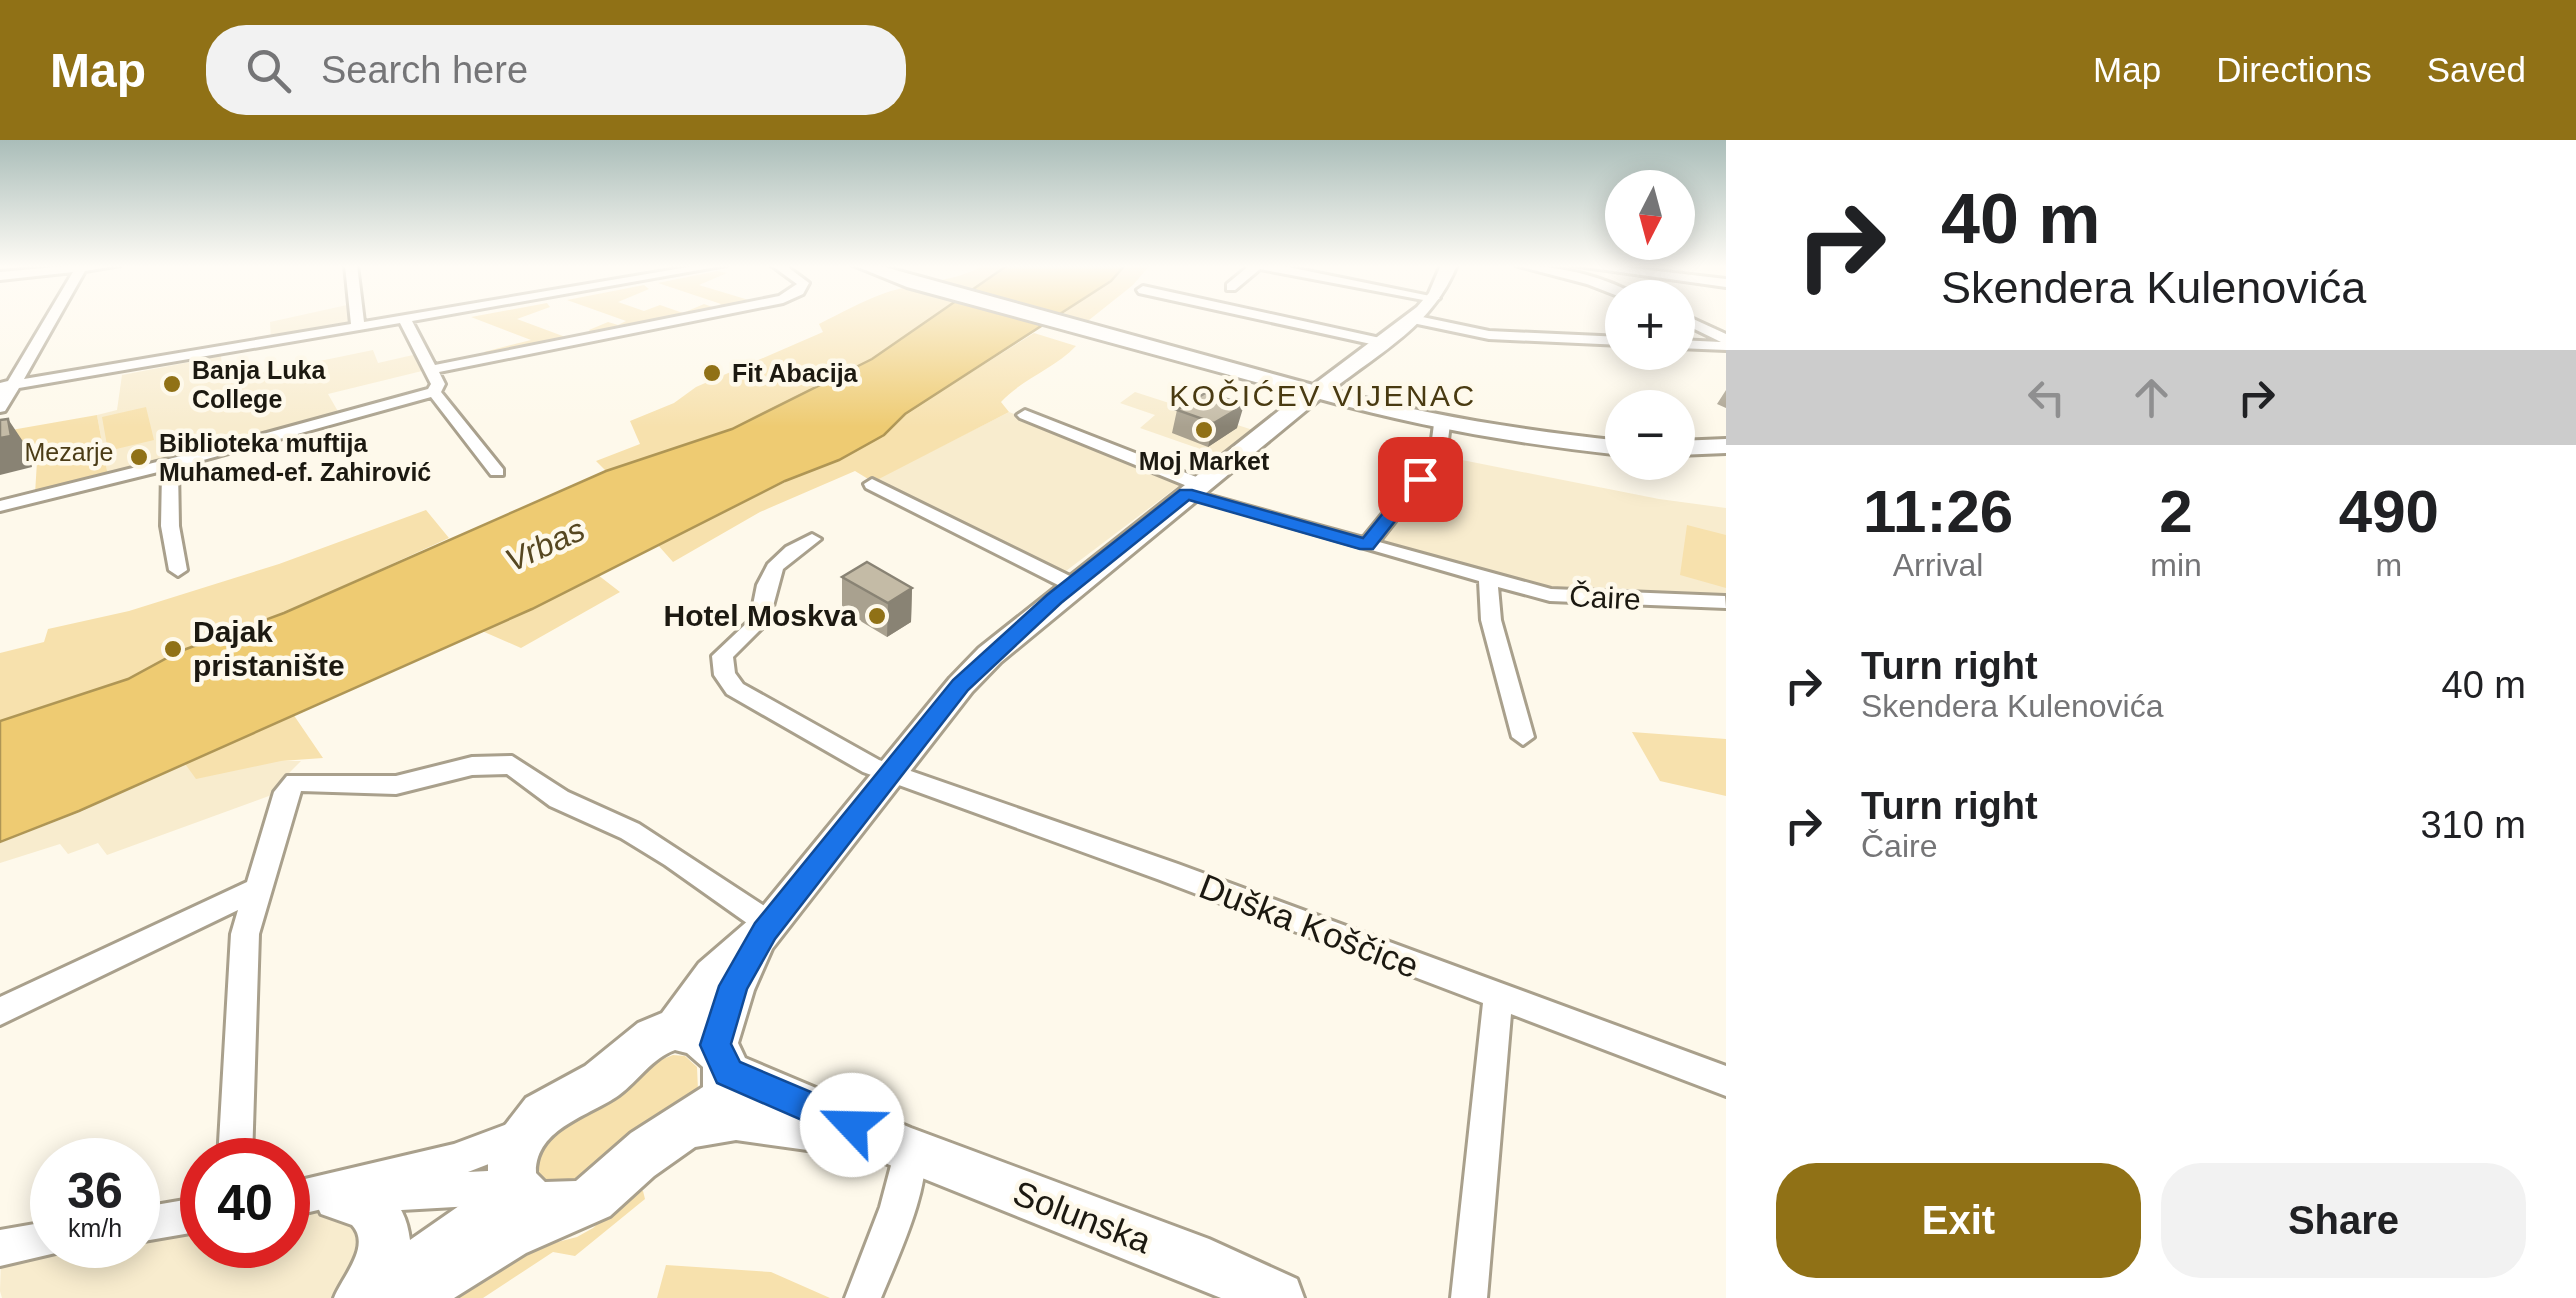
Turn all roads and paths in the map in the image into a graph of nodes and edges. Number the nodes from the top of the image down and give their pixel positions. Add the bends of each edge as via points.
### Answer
1 (50, 319) edge
2 (357, 319) edge
3 (411, 319) edge
4 (680, 319) edge
5 (1050, 319) edge
6 (1275, 319) edge
7 (405, 320) junction
8 (1413, 320) joint
9 (1695, 326) edge
10 (358, 328) junction
11 (1605, 340) edge
12 (1380, 342) junction
13 (1726, 343) edge
14 (1695, 344) edge
15 (429, 370) junction
16 (434, 392) junction
17 (1318, 394) junction
18 (4, 396) edge
19 (1026, 416) dead end
20 (1442, 424) junction
21 (1726, 446) edge
22 (1605, 447) edge
23 (1695, 447) edge
24 (170, 464) junction
25 (497, 472) dead end
26 (872, 484) dead end
27 (1192, 489) junction
28 (0, 506) edge
29 (812, 539) dead end
30 (1367, 545) junction
31 (178, 570) dead end
32 (1488, 579) junction
33 (1073, 584) junction
34 (1724, 602) edge
35 (1523, 738) dead end
36 (892, 773) junction
37 (257, 888) junction
38 (768, 928) junction
39 (1498, 998) junction
40 (0, 1011) edge
41 (706, 1049) junction
42 (1726, 1081) edge
43 (681, 1128) junction
44 (528, 1131) junction
45 (236, 1138) edge
46 (897, 1145) junction
47 (513, 1187) junction
48 (310, 1196) edge
49 (338, 1197) junction
50 (310, 1199) edge
51 (566, 1208) junction
52 (30, 1243) edge
53 (0, 1248) edge
54 (1206, 1282) edge
55 (360, 1298) edge
56 (372, 1298) edge
57 (406, 1298) edge
58 (864, 1298) edge
59 (1278, 1298) edge
60 (1469, 1298) edge

1 - 18 street
2 - 10 street
3 - 7 street
4 - 15 street
5 - 17 main road
6 - 12 street
7 - 10 street
7 - 15 street
8 - 11 street via 1478,334
8 - 12 main road
9 - 13 street
10 - 18 street
12 - 17 main road
13 - 14 street
15 - 16 street via 438,384
16 - 24 street
16 - 25 street
17 - 20 main road
17 - 27 main road
19 - 27 street, Čaire
20 - 22 main road
20 - 30 street via 1438,456
21 - 23 main road
24 - 28 street
24 - 31 street
26 - 33 street
27 - 30 street, Čaire
27 - 33 main road
29 - 36 street, Duška Koščice via 769,572 759,621 727,648 722,668 735,689
30 - 32 street, Čaire
32 - 34 street, Čaire via 1570,598
32 - 35 street via 1491,620
33 - 36 main road via 961,685
36 - 38 main road
36 - 39 street, Duška Koščice
37 - 38 street via 286,792 299,781 396,785 472,766 512,765 559,800 674,858
37 - 40 street
37 - 45 street via 245,934
38 - 41 main road
39 - 42 street, Duška Koščice
39 - 60 street
41 - 43 main road via 720,1102
41 - 44 main road via 645,1043
41 - 46 main road, Solunska
43 - 46 main road, Solunska via 760,1118
43 - 51 main road via 595,1198
44 - 47 main road via 510,1170
44 - 48 street via 454,1161
46 - 54 main road, Solunska
46 - 58 street via 896,1216
47 - 49 street
47 - 51 main road via 533,1204
47 - 56 main road via 487,1217
49 - 50 street
49 - 55 main road via 368,1206 380,1222 382,1264
51 - 57 main road
52 - 53 street
54 - 59 main road, Solunska

